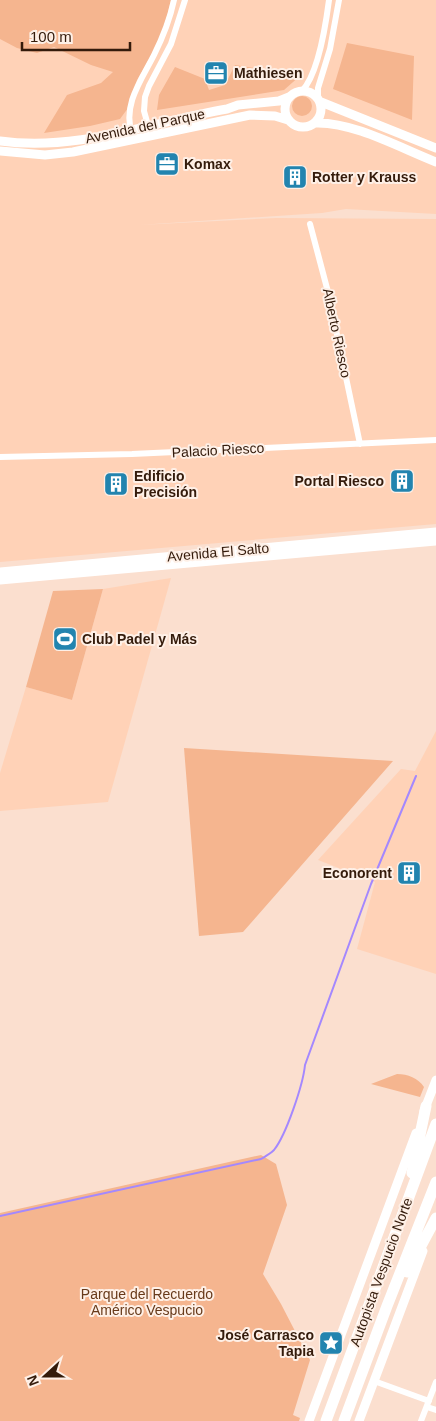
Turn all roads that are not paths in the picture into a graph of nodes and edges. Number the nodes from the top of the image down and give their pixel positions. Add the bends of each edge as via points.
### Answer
1 (174, 0) edge
2 (328, 0) edge
3 (339, 0) edge
4 (184, 1) edge
5 (302, 91) junction
6 (289, 97) junction
7 (319, 100) junction
8 (288, 120) junction
9 (316, 123) junction
10 (148, 127) junction
11 (131, 130) junction
12 (151, 136) junction
13 (134, 140) junction
14 (0, 141) edge
15 (436, 148) edge
16 (0, 151) edge
17 (436, 162) edge
18 (310, 224) dead end
19 (436, 440) edge
20 (360, 444) junction
21 (0, 457) edge
22 (436, 532) edge
23 (436, 541) edge
24 (0, 572) edge
25 (0, 580) edge
26 (436, 1080) edge
27 (426, 1106) junction
28 (436, 1124) edge
29 (436, 1182) edge
30 (405, 1206) junction
31 (436, 1218) edge
32 (387, 1306) junction
33 (374, 1381) junction
34 (436, 1382) edge
35 (428, 1404) junction
36 (436, 1410) edge
37 (309, 1421) edge
38 (326, 1421) edge
39 (344, 1421) edge
40 (359, 1421) edge
41 (421, 1421) edge

1 - 11 street via 163,36 136,87 129,119
2 - 5 street via 314,67
3 - 7 street via 318,88
4 - 10 street via 171,44 146,91 144,104
5 - 6 main road
5 - 7 main road via 311,92
6 - 8 main road via 285,109
6 - 10 main road, Avenida del Parque
7 - 9 main road via 322,112
7 - 15 main road
8 - 9 main road via 302,128
8 - 12 main road, Avenida del Parque via 250,114
9 - 17 main road via 350,128
10 - 11 main road, Avenida del Parque
10 - 12 street
11 - 13 street
11 - 14 main road, Avenida del Parque via 54,144
12 - 13 main road, Avenida del Parque
13 - 16 main road, Avenida del Parque via 58,154
18 - 20 street, Alberto Riesco
19 - 20 street, Palacio Riesco
20 - 21 street, Palacio Riesco
22 - 24 main road, Avenida El Salto
23 - 25 main road, Avenida El Salto
26 - 27 main road
27 - 30 highway
27 - 37 main road
28 - 30 highway, Autopista Vespucio Norte
29 - 32 highway, Autopista Vespucio Norte
30 - 38 highway, Autopista Vespucio Norte
31 - 32 highway
31 - 33 main road
32 - 39 highway, Autopista Vespucio Norte
33 - 35 street
33 - 40 main road
34 - 35 street
35 - 36 street
35 - 41 street

